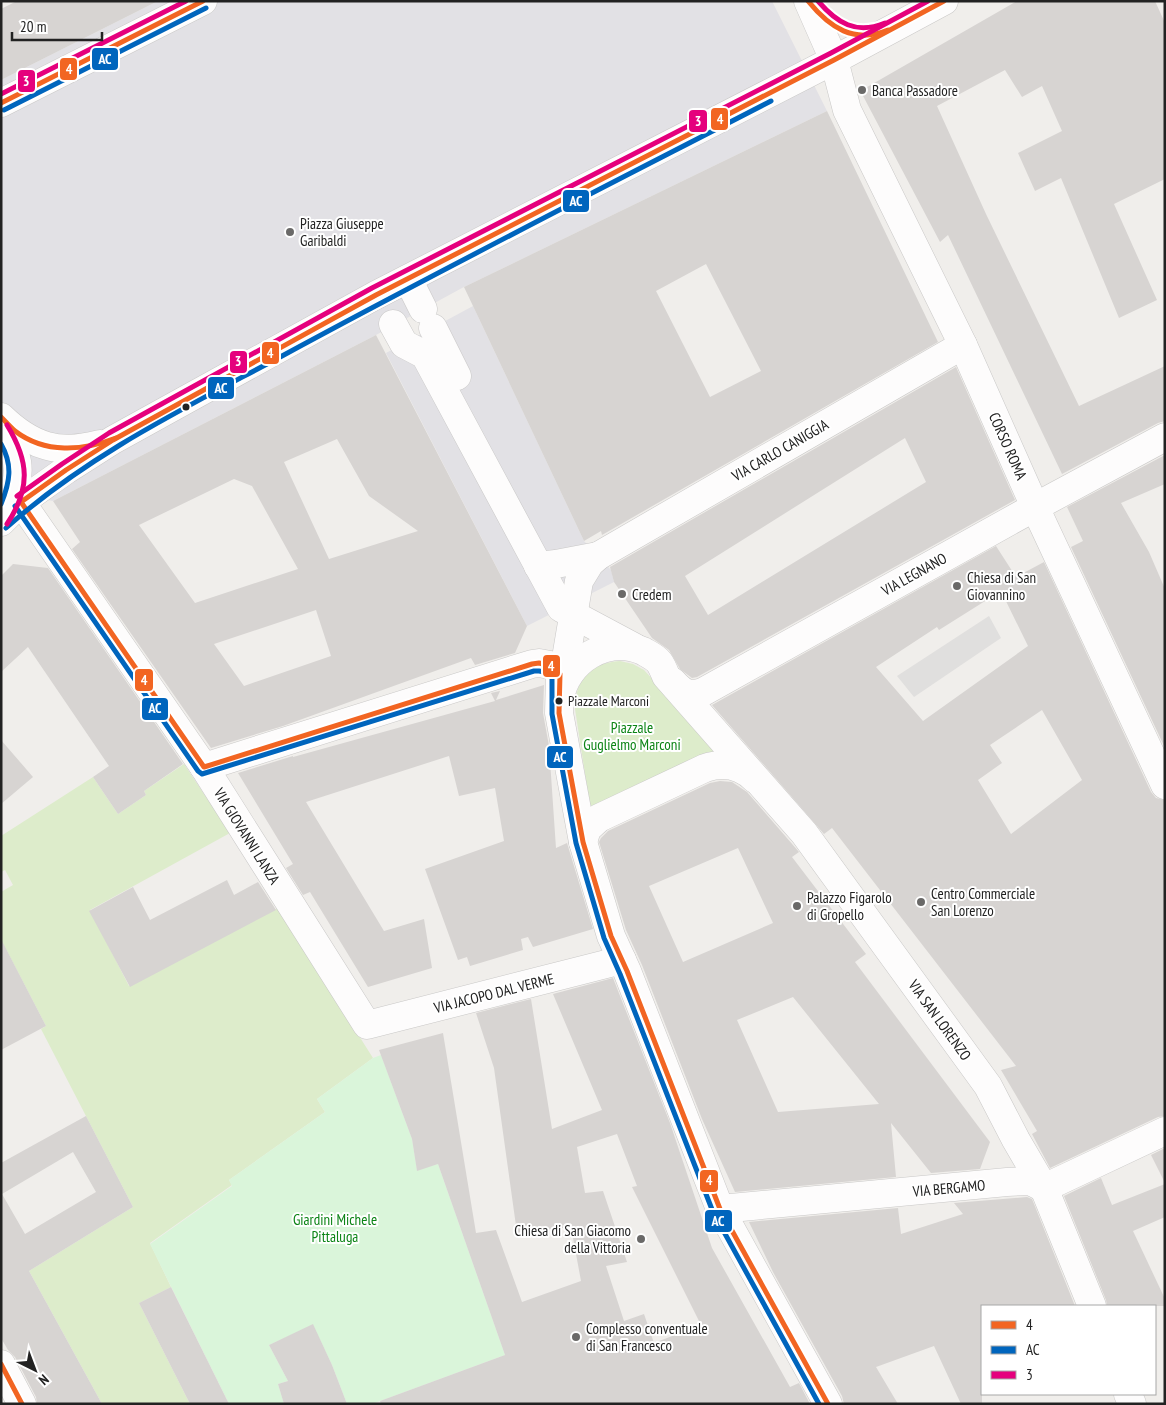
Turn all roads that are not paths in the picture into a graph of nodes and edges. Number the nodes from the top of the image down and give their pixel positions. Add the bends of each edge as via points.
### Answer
1 (944, 1) edge
2 (809, 2) edge
3 (199, 3) edge
4 (888, 30) junction
5 (834, 60) junction
6 (1, 102) edge
7 (408, 279) junction
8 (394, 324) dead end
9 (963, 344) junction
10 (1, 417) edge
11 (1, 429) edge
12 (127, 432) junction
13 (1165, 437) edge
14 (1035, 507) junction
15 (8, 515) edge
16 (598, 556) junction
17 (547, 565) junction
18 (570, 608) junction
19 (638, 649) junction
20 (559, 671) junction
21 (666, 676) junction
22 (559, 701) junction
23 (204, 768) junction
24 (1165, 785) edge
25 (766, 788) junction
26 (583, 842) junction
27 (622, 960) junction
28 (367, 1025) joint
29 (1165, 1131) edge
30 (1044, 1188) junction
31 (720, 1209) junction
32 (1092, 1305) edge
33 (1, 1364) edge
34 (22, 1404) edge
35 (828, 1404) edge

1 - 4 street
2 - 4 street via 828,21 850,34 864,36
2 - 5 street
3 - 6 street
4 - 5 street
5 - 7 street
5 - 9 street, CORSO ROMA via 847,110
7 - 12 street
7 - 17 street
8 - 17 street via 404,344 425,356
9 - 14 street, CORSO ROMA
9 - 16 street, VIA CARLO CANIGGIA
10 - 12 street via 26,438 59,448 92,446
11 - 15 street via 15,452 18,470 6,512
12 - 15 street via 66,470
13 - 14 street, VIA LEGNANO
14 - 21 street, VIA LEGNANO via 703,692 682,692
14 - 24 street, CORSO ROMA
15 - 23 street, VIA GIOVANNI LANZA
16 - 17 street
16 - 18 street via 581,576
17 - 18 street
18 - 19 street
18 - 20 street
18 - 22 street
19 - 21 street via 658,661
19 - 22 street via 614,646 581,660 566,678
20 - 22 street
20 - 23 street via 550,664 532,664
21 - 25 street, VIA SAN LORENZO
22 - 26 street
23 - 28 street, VIA GIOVANNI LANZA
25 - 26 street via 738,768 710,767 599,818 587,829
25 - 30 street, VIA SAN LORENZO via 804,833 988,1086
26 - 27 street via 611,936
27 - 28 street, VIA JACOPO DAL VERME
27 - 31 street
29 - 30 street
30 - 31 street, VIA BERGAMO via 1022,1181
30 - 32 street, VIA SAN LORENZO
31 - 35 street
33 - 34 street

